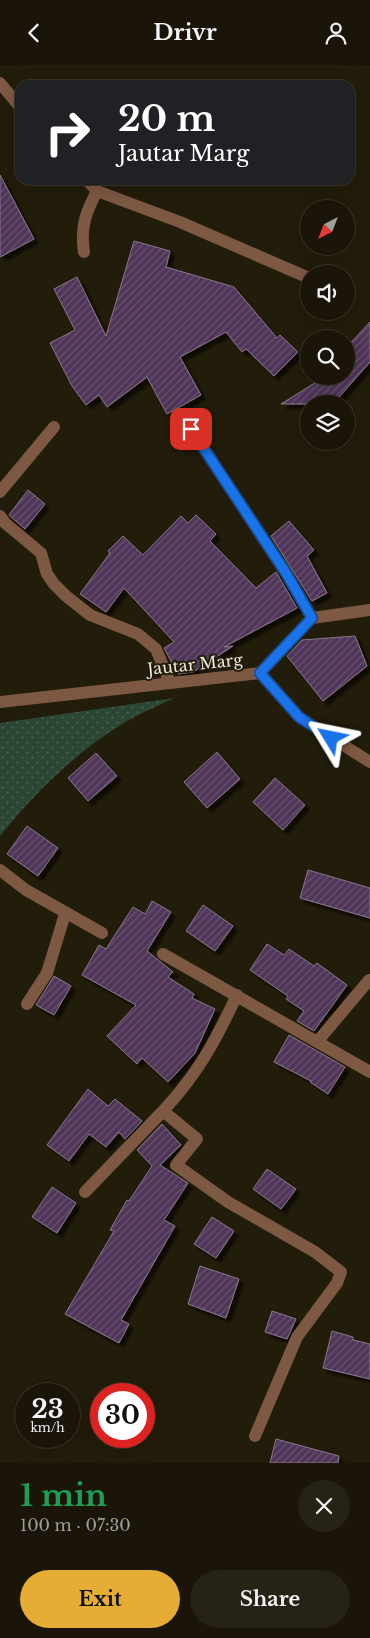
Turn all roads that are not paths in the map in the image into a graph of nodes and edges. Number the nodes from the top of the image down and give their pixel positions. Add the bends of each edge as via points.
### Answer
1 (0, 83) edge
2 (15, 101) edge
3 (92, 185) edge
4 (97, 191) junction
5 (84, 252) dead end
6 (300, 274) edge
7 (54, 427) dead end
8 (191, 429) dead end
9 (0, 492) edge
10 (0, 516) edge
11 (370, 610) edge
12 (312, 618) junction
13 (260, 673) junction
14 (170, 683) junction
15 (0, 702) edge
16 (370, 762) edge
17 (0, 870) edge
18 (65, 914) junction
19 (102, 933) dead end
20 (164, 954) dead end
21 (369, 980) dead end
22 (237, 995) junction
23 (27, 1004) dead end
24 (318, 1042) junction
25 (370, 1072) edge
26 (163, 1111) junction
27 (85, 1192) dead end
28 (255, 1436) dead end

1 - 2 street
3 - 4 street
4 - 5 street via 84,214 81,235
4 - 6 street via 180,222
7 - 9 street
8 - 12 street
10 - 14 street via 41,553 47,574 66,596 90,615 138,634 156,649
11 - 12 street
12 - 13 street, Jautar Marg
13 - 14 street, Jautar Marg
13 - 16 street via 299,717
14 - 15 street, Jautar Marg
17 - 18 street
18 - 19 street
18 - 23 street via 47,973
20 - 22 street
21 - 24 street
22 - 24 street
22 - 26 street via 202,1064
24 - 25 street
26 - 27 street
26 - 28 street via 196,1139 176,1165 228,1202 315,1252 340,1272 337,1283 297,1337

